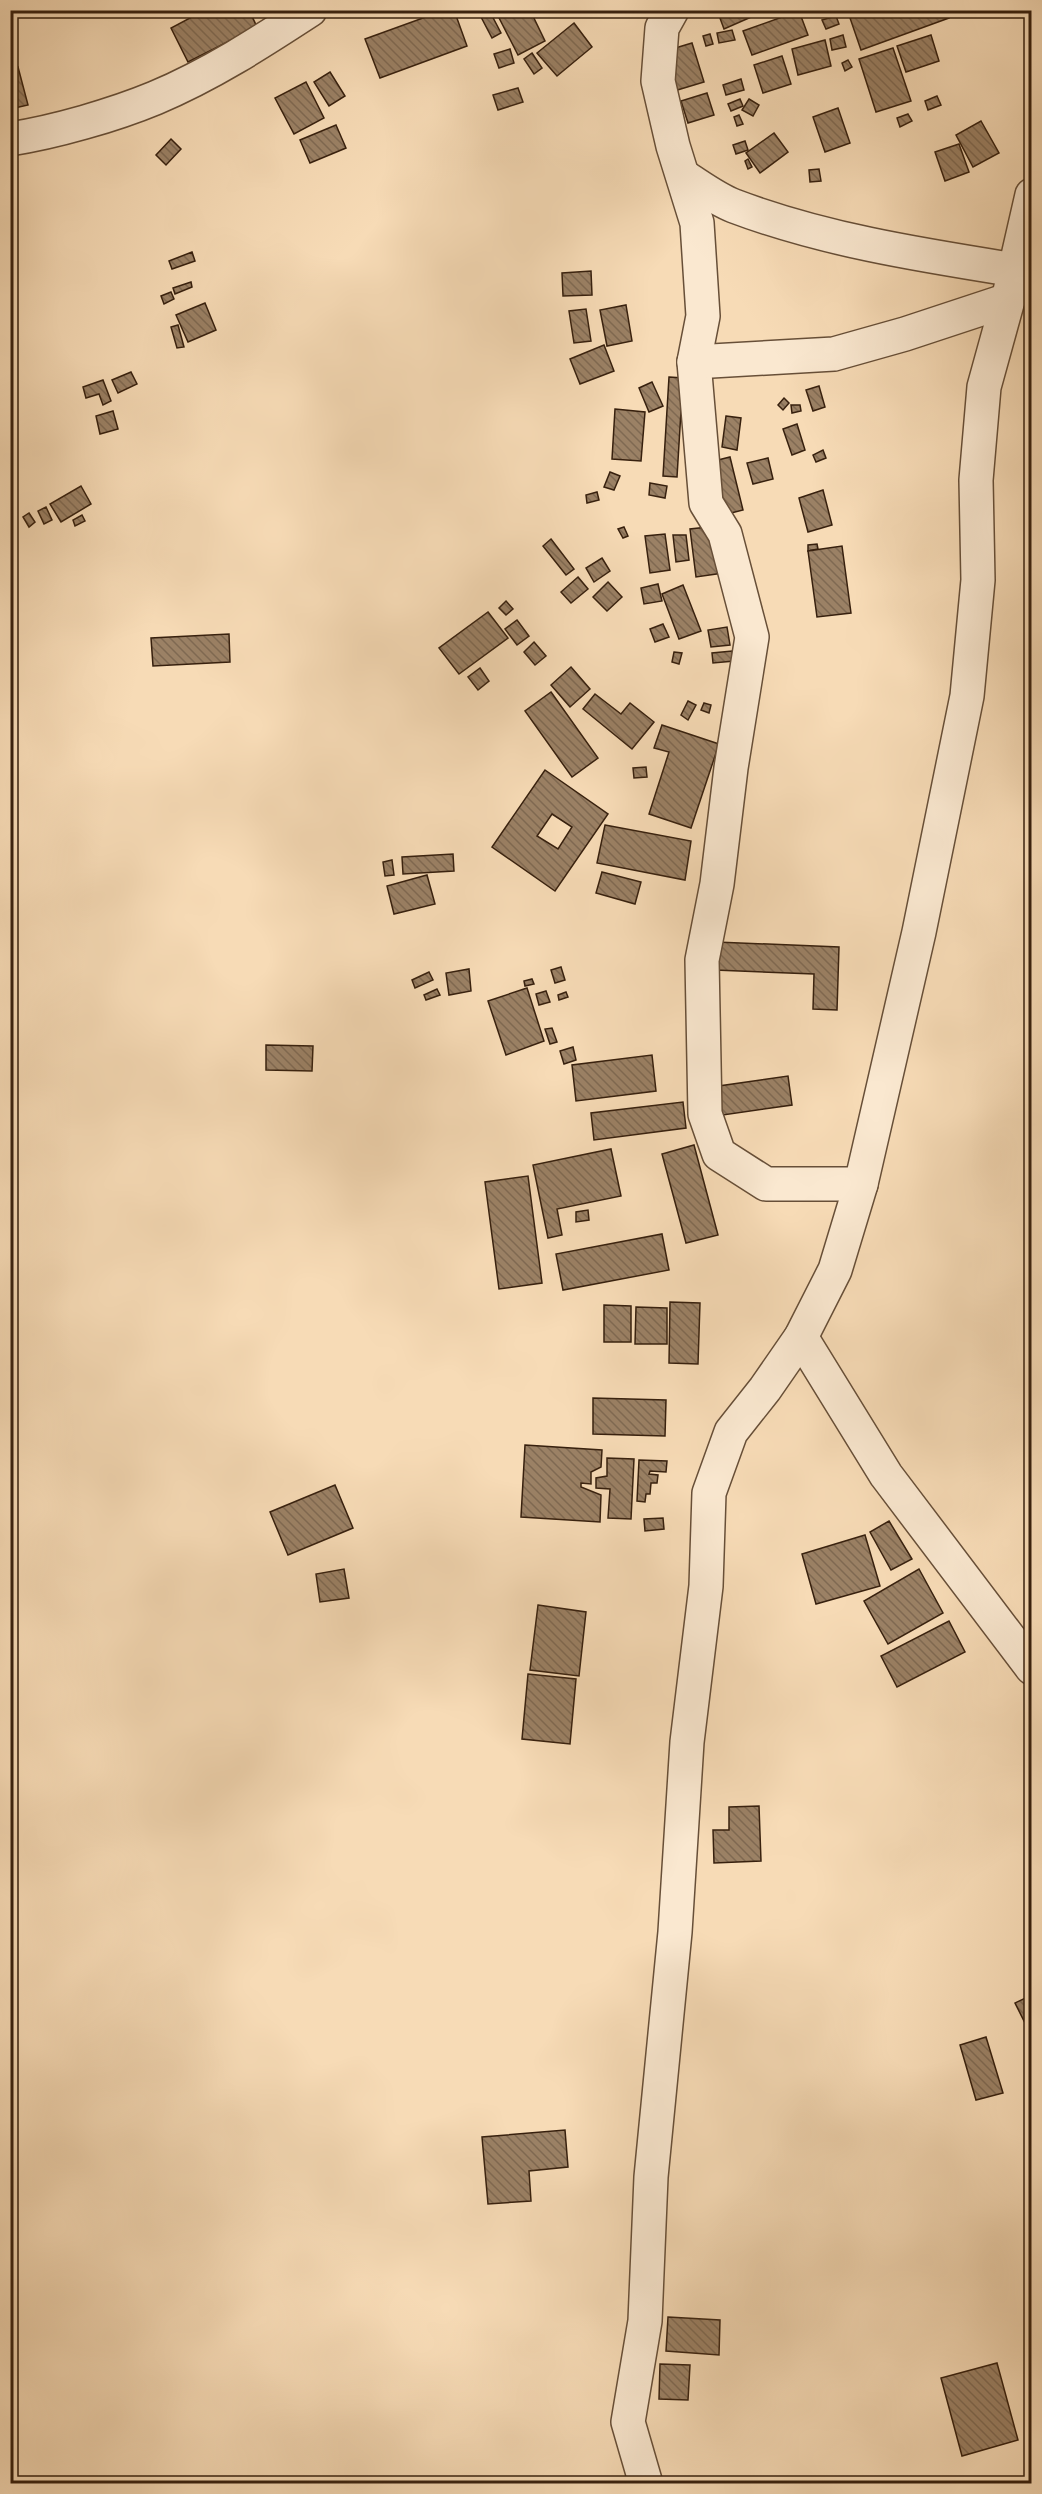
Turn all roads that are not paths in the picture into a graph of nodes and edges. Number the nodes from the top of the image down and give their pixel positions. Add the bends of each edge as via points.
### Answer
1 (310, 10) edge
2 (672, 10) edge
3 (10, 139) edge
4 (683, 176) junction
5 (1032, 195) edge
6 (1011, 285) junction
7 (694, 362) junction
8 (861, 1184) junction
9 (801, 1336) junction
10 (1032, 1668) edge
11 (628, 2422) junction
12 (621, 2484) edge
13 (646, 2484) edge

1 - 3 street via 232,59 155,98 38,135
2 - 4 street via 662,28 658,81
4 - 6 street via 732,205 915,254
4 - 7 street via 697,223 703,316
5 - 6 street
6 - 7 street via 905,334 834,354
6 - 8 street via 984,387 976,480 978,580 967,696 919,932
7 - 8 street via 706,502 725,534 752,637 717,884 702,960 705,1114 719,1154 766,1184
8 - 9 street via 835,1270
9 - 10 street via 886,1475
9 - 11 street via 731,1432 709,1493 706,1586 687,1742 675,1932 651,2177 645,2321
11 - 12 street
11 - 13 street

